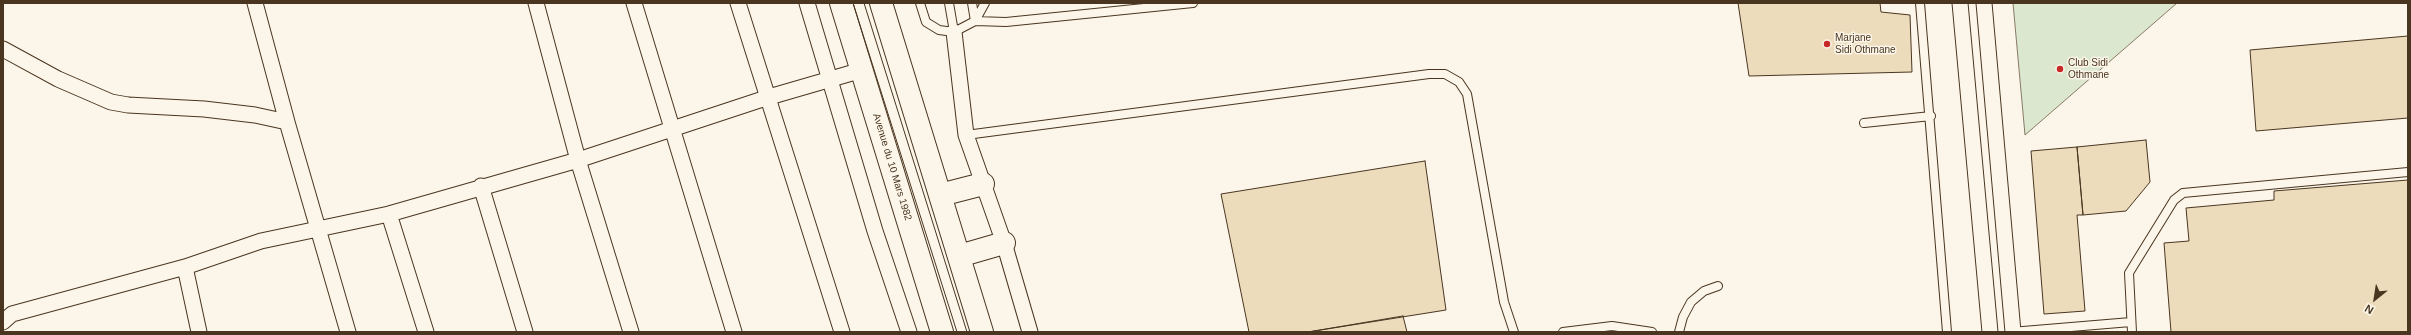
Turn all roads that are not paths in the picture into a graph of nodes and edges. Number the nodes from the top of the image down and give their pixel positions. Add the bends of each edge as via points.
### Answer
1 (255, 3) edge
2 (536, 3) edge
3 (634, 3) edge
4 (738, 3) edge
5 (806, 3) edge
6 (841, 3) edge
7 (882, 3) edge
8 (920, 3) edge
9 (949, 3) edge
10 (972, 3) edge
11 (985, 3) edge
12 (1193, 3) edge
13 (1920, 3) edge
14 (1960, 3) edge
15 (1984, 3) edge
16 (1180, 4) edge
17 (975, 21) junction
18 (954, 32) junction
19 (3, 49) edge
20 (862, 70) junction
21 (828, 79) junction
22 (769, 97) junction
23 (1931, 116) junction
24 (287, 122) junction
25 (1864, 122) dead end
26 (674, 128) junction
27 (966, 135) junction
28 (578, 160) junction
29 (2408, 172) edge
30 (983, 184) junction
31 (480, 186) junction
32 (940, 195) junction
33 (389, 214) junction
34 (320, 228) junction
35 (1004, 243) junction
36 (959, 256) junction
37 (185, 267) junction
38 (1718, 286) dead end
39 (3, 322) edge
40 (2131, 322) junction
41 (2012, 331) edge
42 (199, 332) edge
43 (348, 332) edge
44 (426, 332) edge
45 (525, 332) edge
46 (631, 332) edge
47 (734, 332) edge
48 (842, 332) edge
49 (909, 332) edge
50 (942, 332) edge
51 (982, 332) edge
52 (1030, 332) edge
53 (1514, 332) edge
54 (1562, 332) edge
55 (1652, 332) edge
56 (1679, 332) edge
57 (1947, 332) edge
58 (1990, 332) edge
59 (2132, 332) edge

1 - 24 street
2 - 28 street
3 - 26 street
4 - 22 street
5 - 21 street
6 - 20 main road, Avenue du 10 Mars 1982
7 - 32 main road
8 - 18 lane via 926,22 939,30
9 - 18 lane
10 - 17 lane
11 - 17 lane
12 - 16 lane
13 - 23 lane
14 - 58 street
15 - 41 street
16 - 17 lane via 1006,22
17 - 18 lane
18 - 27 street
19 - 24 street via 58,79 111,102 241,113
20 - 21 street
20 - 50 main road, Avenue du 10 Mars 1982
21 - 22 street
21 - 49 street
22 - 26 street
22 - 48 street
23 - 25 lane
23 - 57 lane
24 - 34 street
26 - 28 street
26 - 47 street
27 - 30 street
27 - 53 lane via 1413,76 1445,74 1459,82 1467,94 1504,302
28 - 31 street
28 - 46 street
29 - 40 lane via 2183,193 2174,200 2129,273
30 - 32 main road
30 - 35 street
31 - 33 street
31 - 45 street
32 - 36 main road
33 - 34 street
33 - 44 street
34 - 37 street via 261,241
34 - 43 street
35 - 36 main road
35 - 52 street
36 - 51 main road
37 - 39 street via 12,314
37 - 42 street
38 - 56 lane via 1704,291 1692,302 1683,317
40 - 41 lane
40 - 59 lane
54 - 55 lane via 1612,326

